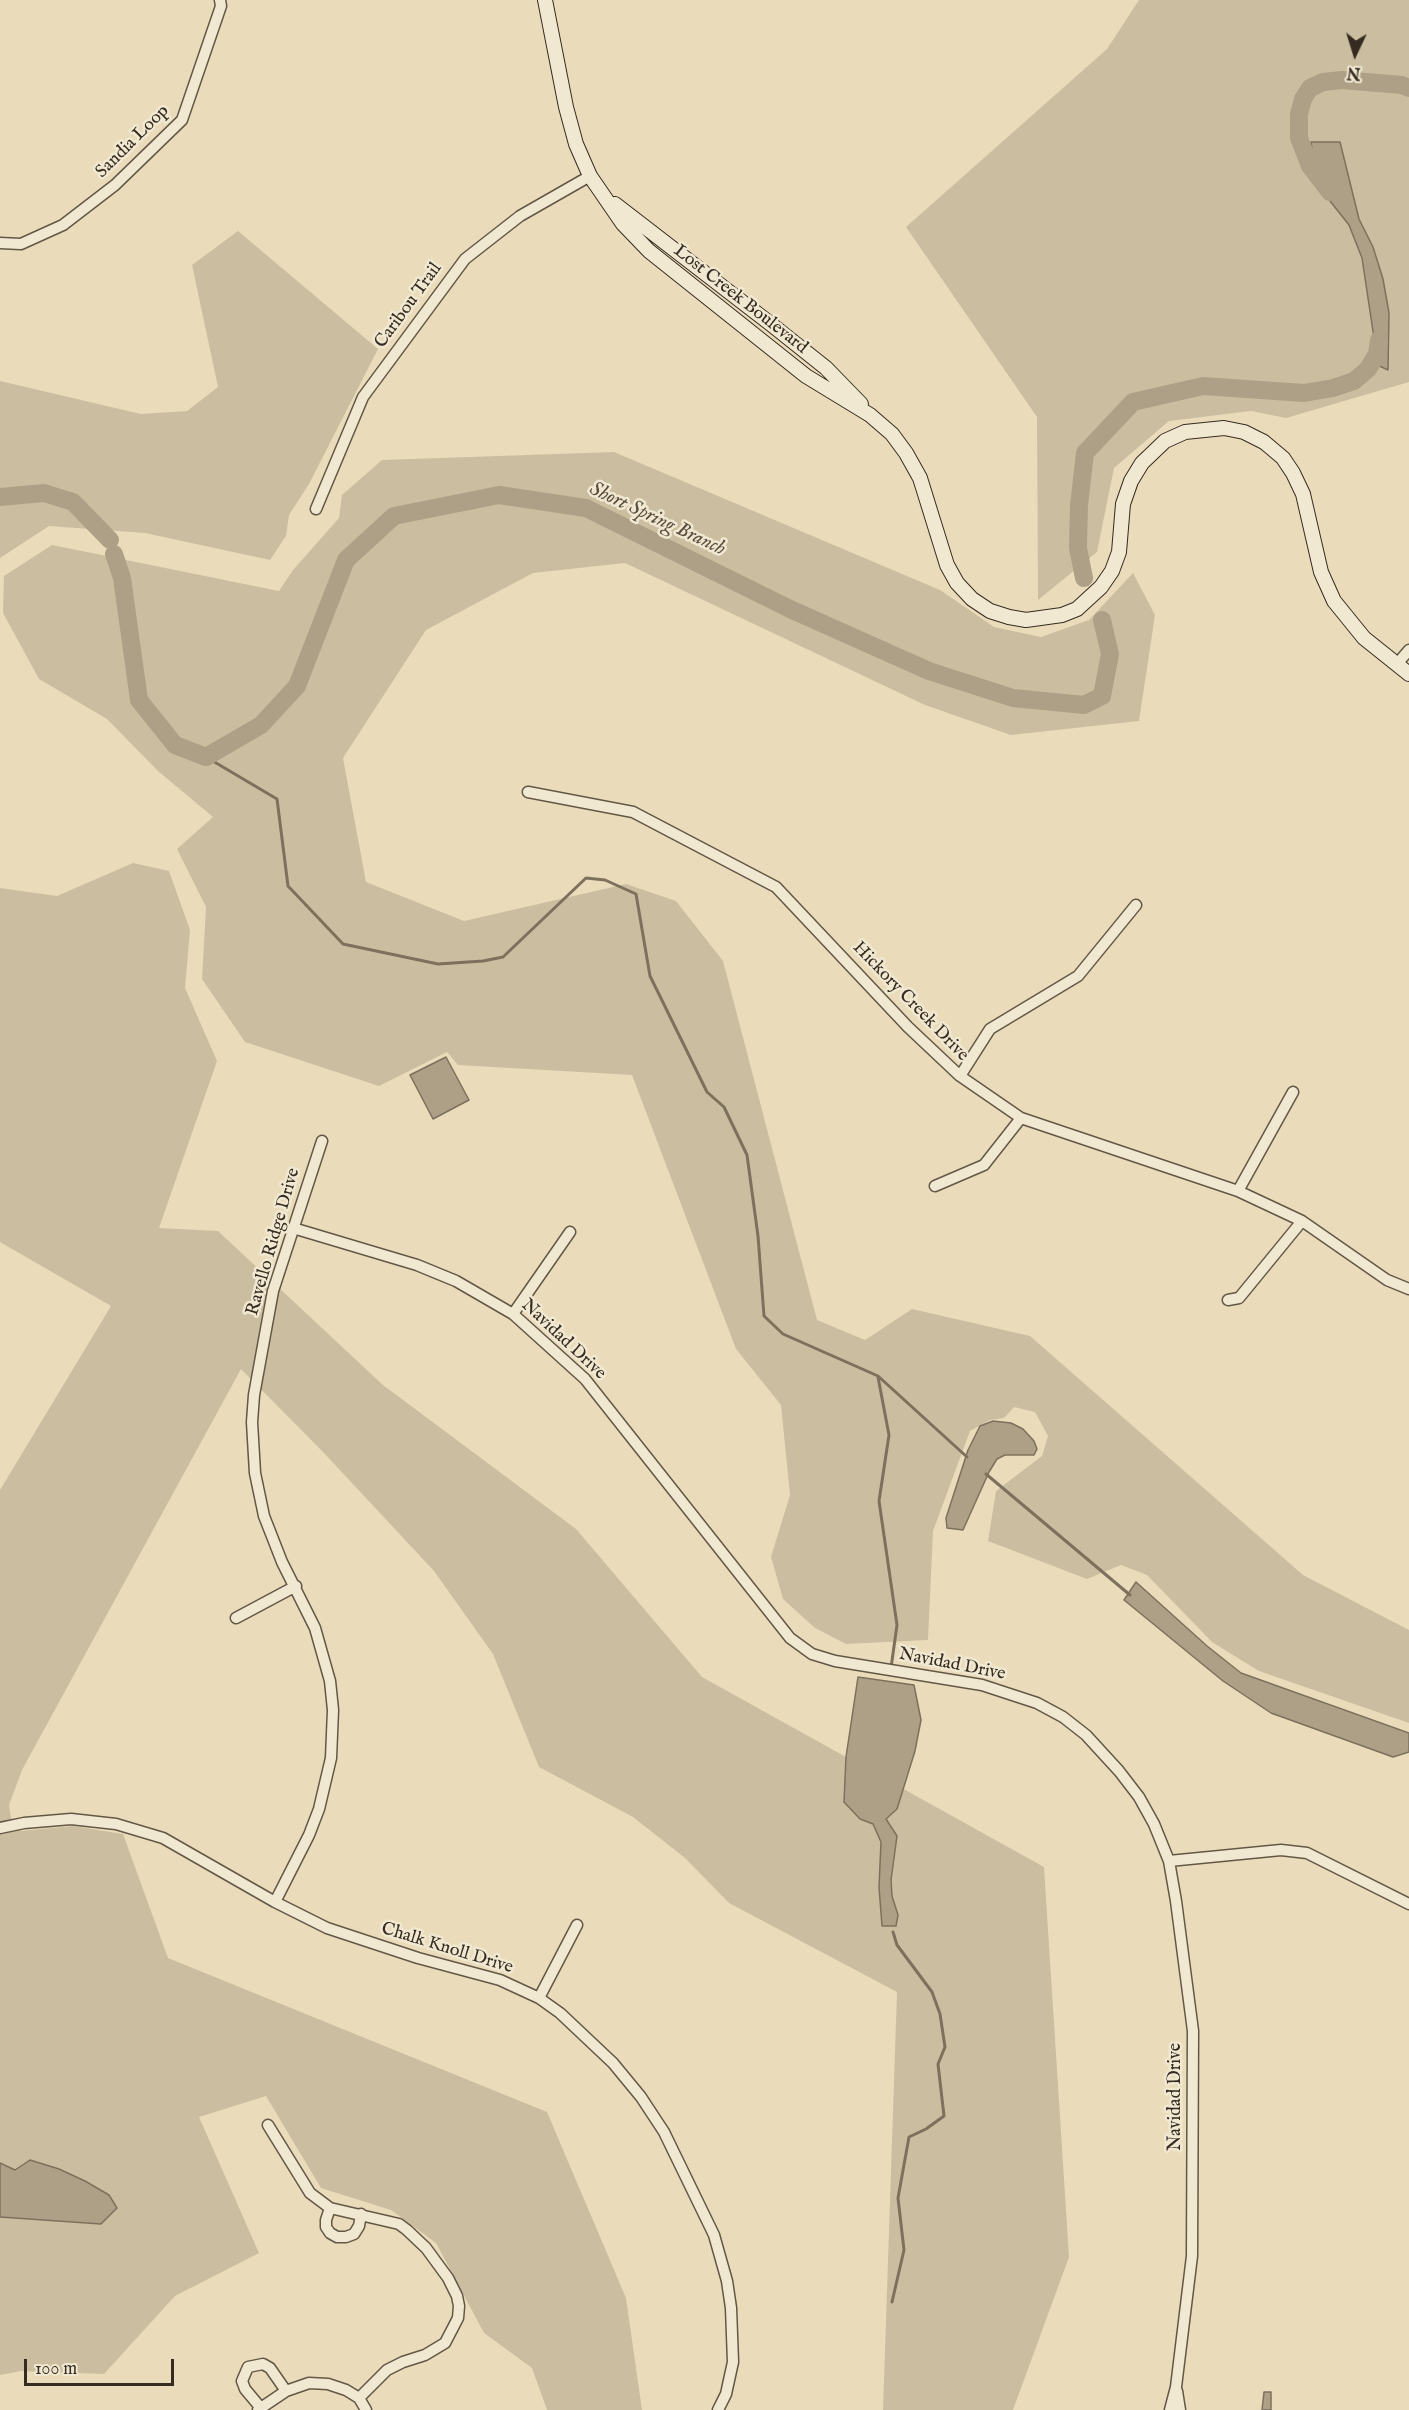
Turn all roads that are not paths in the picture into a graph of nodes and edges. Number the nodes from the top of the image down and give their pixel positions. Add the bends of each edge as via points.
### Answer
1 (220, 0) edge
2 (544, 0) edge
3 (590, 176) junction
4 (604, 195) junction
5 (0, 243) edge
6 (691, 263) junction
7 (681, 278) junction
8 (870, 415) junction
9 (316, 508) dead end
10 (1409, 650) edge
11 (1397, 663) junction
12 (1409, 674) edge
13 (528, 792) dead end
14 (1136, 905) dead end
15 (960, 1076) junction
16 (1293, 1092) dead end
17 (1021, 1118) junction
18 (322, 1141) dead end
19 (935, 1186) dead end
20 (1238, 1191) junction
21 (1302, 1221) junction
22 (293, 1228) junction
23 (570, 1232) dead end
24 (1409, 1289) edge
25 (1228, 1300) dead end
26 (513, 1314) junction
27 (296, 1586) junction
28 (236, 1618) dead end
29 (0, 1827) edge
30 (1168, 1861) junction
31 (275, 1902) junction
32 (1409, 1904) edge
33 (577, 1925) dead end
34 (539, 1998) junction
35 (268, 2125) dead end
36 (330, 2208) junction
37 (361, 2214) junction
38 (1176, 2387) junction
39 (286, 2391) junction
40 (359, 2397) junction
41 (259, 2409) edge
42 (366, 2410) edge
43 (718, 2410) edge
44 (1170, 2410) edge
45 (1180, 2410) edge

1 - 5 street, Sandia Loop via 182,120 115,185 63,225 21,244
2 - 3 street, Lost Creek Boulevard via 566,107
3 - 4 street, Lost Creek Boulevard
3 - 9 street, Caribou Trail via 520,216 465,259 363,397
4 - 6 street, Lost Creek Boulevard
4 - 7 street, Lost Creek Boulevard via 629,231
6 - 7 street
6 - 8 street, Lost Creek Boulevard via 826,368
7 - 8 street, Lost Creek Boulevard via 806,376
8 - 11 street, Lost Creek Boulevard via 892,434 920,478 947,565 957,583 990,611 1026,620 1077,609 1101,587 1119,552 1123,504 1131,481 1152,452 1165,441 1193,430 1224,428 1244,432 1264,442 1293,473 1303,494 1321,572 1334,602 1364,638
10 - 11 street
11 - 12 street, Lost Creek Boulevard
13 - 15 street, Hickory Creek Drive via 633,812 776,887 908,1028
14 - 15 street via 1078,976 990,1029
15 - 17 street, Hickory Creek Drive
16 - 20 street
17 - 19 street via 984,1165
17 - 20 street, Hickory Creek Drive
18 - 22 street, Ravello Ridge Drive
20 - 21 street, Hickory Creek Drive
21 - 24 street, Hickory Creek Drive via 1387,1280
21 - 25 street via 1239,1298
22 - 26 street, Navidad Drive via 417,1265 456,1281
22 - 27 street, Ravello Ridge Drive via 273,1291 252,1422 255,1473 264,1516
23 - 26 street
26 - 30 street, Navidad Drive via 585,1379 790,1638 812,1654 835,1661 982,1685 1037,1703 1064,1717 1086,1735 1139,1797
27 - 28 street
27 - 31 street, Ravello Ridge Drive via 324,1654 333,1734 319,1809
29 - 31 street, Chalk Knoll Drive via 64,1819 129,1827 163,1838
30 - 32 street via 1281,1850 1307,1853
30 - 38 street, Navidad Drive via 1192,2031 1192,2256
31 - 34 street, Chalk Knoll Drive via 327,1928 500,1980
33 - 34 street
34 - 43 street, Chalk Knoll Drive via 599,2049 641,2097 664,2132 714,2235 727,2281 733,2362
35 - 36 street via 310,2193
36 - 37 street
36 - 37 street via 326,2227 337,2237 354,2234
37 - 40 street via 399,2224 407,2230 448,2278 459,2306 445,2343 387,2370
38 - 44 street, Navidad Drive
38 - 45 street, Navidad Drive
39 - 40 street via 309,2383 328,2384
39 - 41 street
39 - 41 street via 270,2368 263,2364 248,2367 242,2381
40 - 42 street

